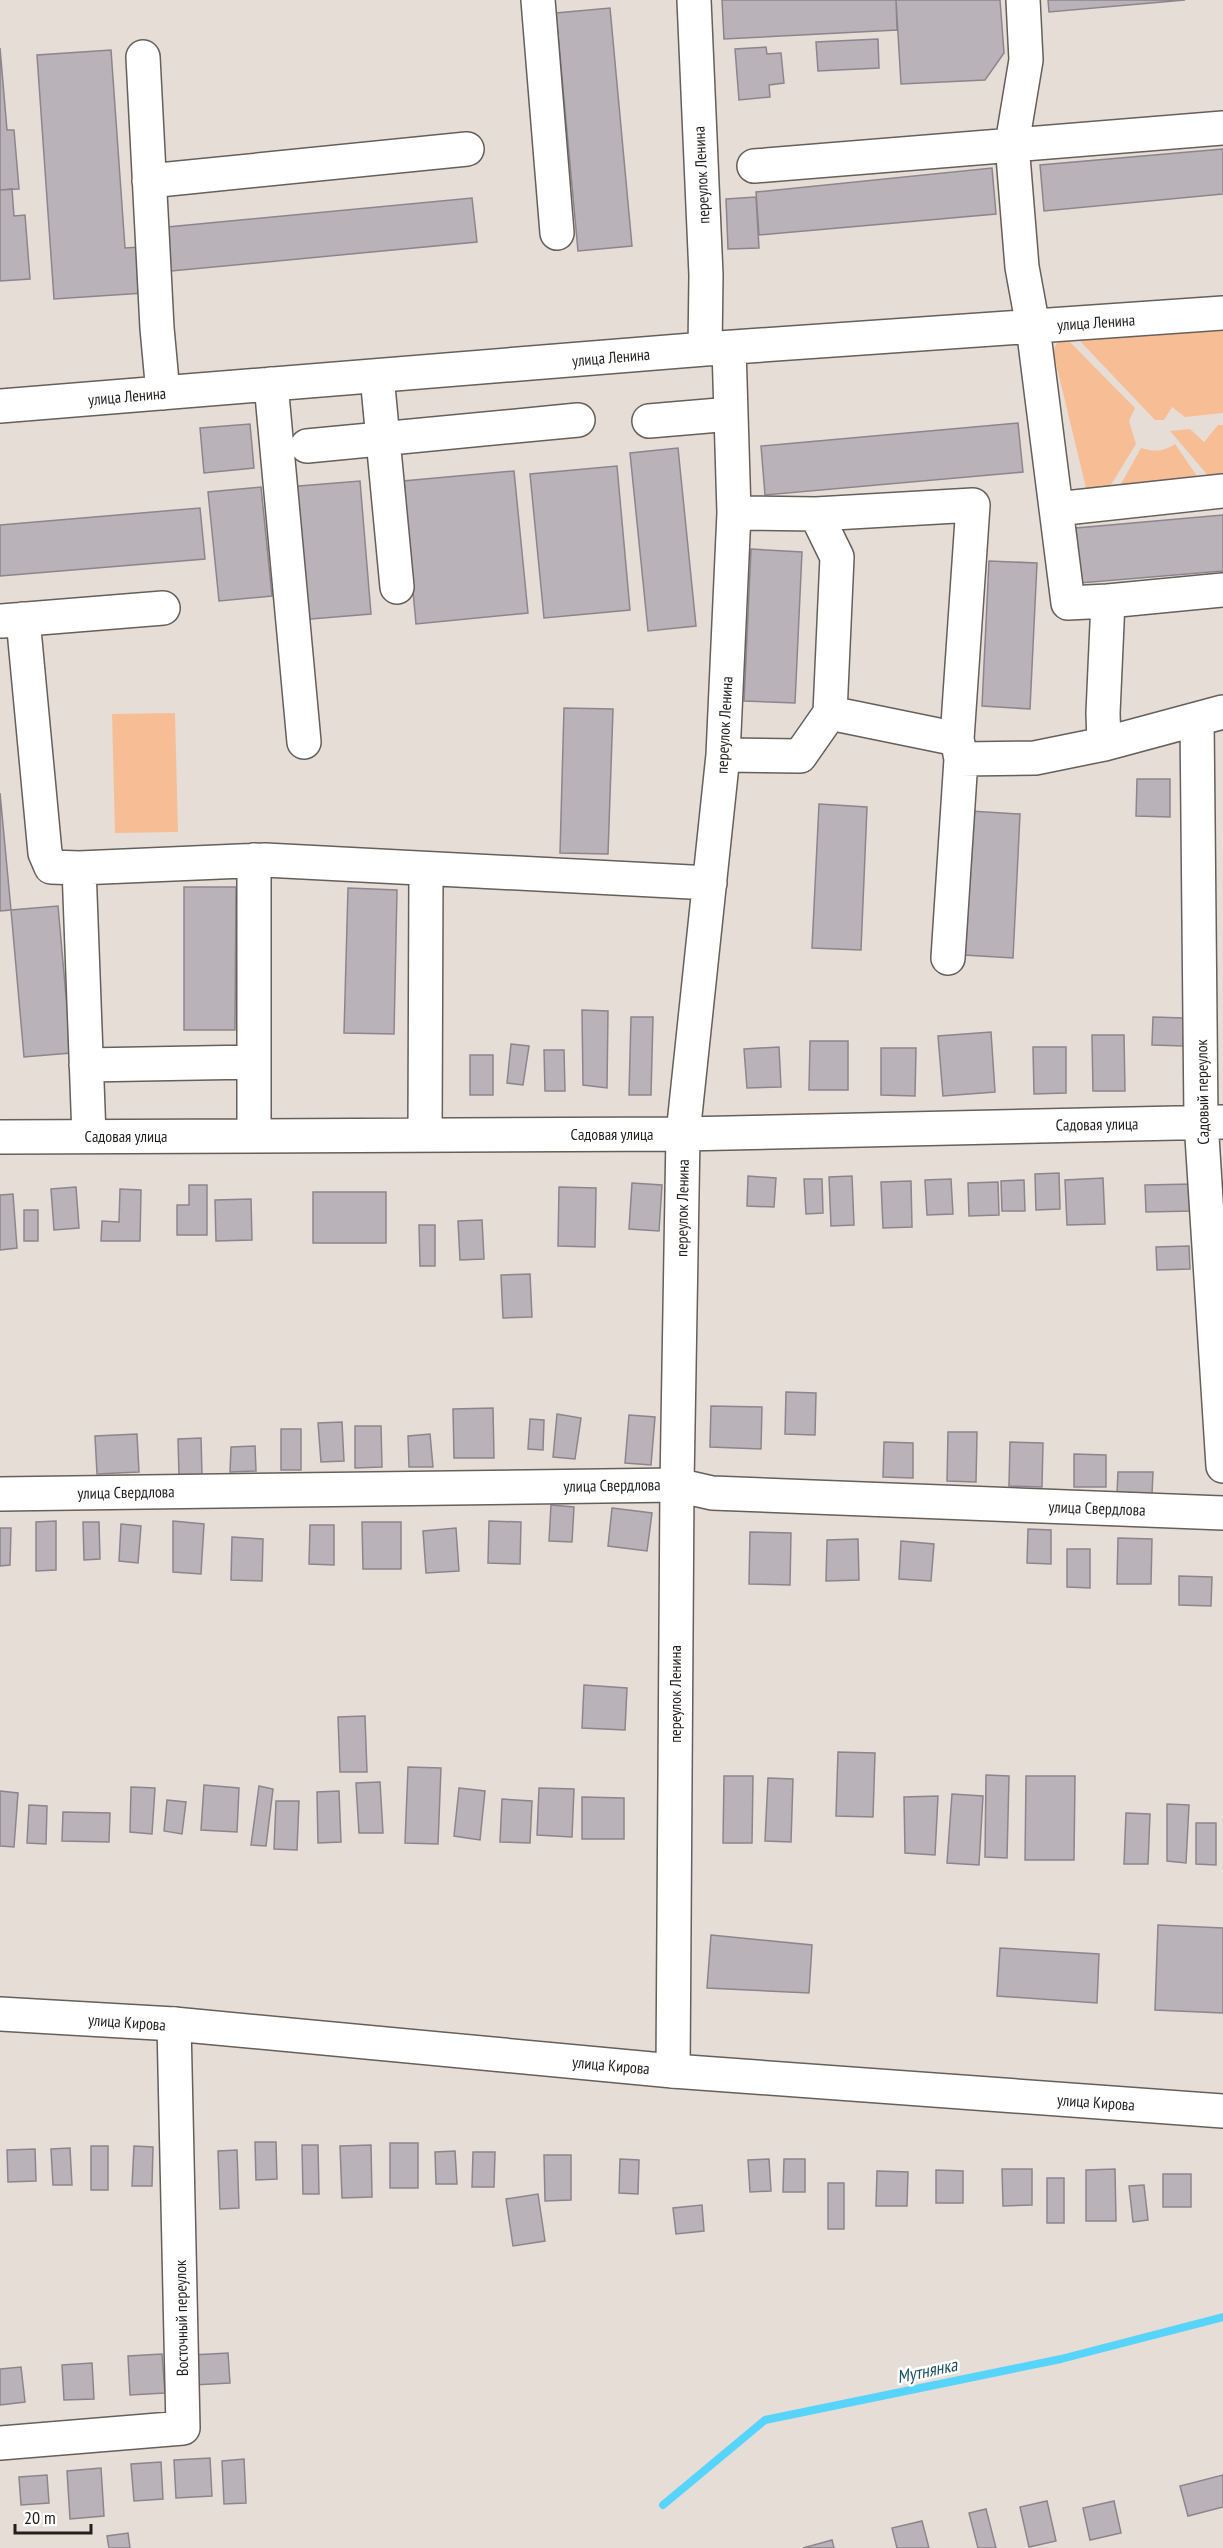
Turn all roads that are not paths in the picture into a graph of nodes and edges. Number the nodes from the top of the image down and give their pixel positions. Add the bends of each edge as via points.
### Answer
1 (538, 0) edge
2 (693, 0) edge
3 (1023, 0) edge
4 (143, 57) dead end
5 (1223, 128) edge
6 (1012, 144) junction
7 (467, 149) dead end
8 (754, 166) dead end
9 (149, 181) junction
10 (557, 233) dead end
11 (1223, 313) edge
12 (1033, 327) junction
13 (717, 349) junction
14 (377, 376) junction
15 (271, 384) junction
16 (163, 393) junction
17 (0, 406) edge
18 (731, 414) junction
19 (578, 420) dead end
20 (649, 421) dead end
21 (383, 439) junction
22 (307, 446) dead end
23 (1223, 491) edge
24 (1056, 509) junction
25 (735, 513) junction
26 (816, 514) junction
27 (397, 587) dead end
28 (1223, 590) edge
29 (1108, 601) junction
30 (163, 608) dead end
31 (11, 620) edge
32 (830, 713) junction
33 (1210, 716) edge
34 (304, 742) dead end
35 (1104, 744) junction
36 (959, 749) junction
37 (723, 755) junction
38 (254, 860) junction
39 (79, 868) junction
40 (426, 869) junction
41 (710, 883) junction
42 (948, 958) dead end
43 (254, 1062) junction
44 (86, 1065) junction
45 (1212, 1122) edge
46 (683, 1134) junction
47 (425, 1135) junction
48 (88, 1136) junction
49 (254, 1136) junction
50 (0, 1137) edge
51 (1223, 1466) edge
52 (676, 1485) junction
53 (0, 1494) edge
54 (1223, 1513) edge
55 (0, 2014) edge
56 (174, 2024) junction
57 (673, 2071) junction
58 (1223, 2111) edge
59 (0, 2443) edge

1 - 10 street
2 - 13 street, переулок Ленина via 706,275
3 - 6 street via 1026,60
4 - 9 street
5 - 6 street
6 - 8 street
6 - 12 street via 1022,267
7 - 9 street
9 - 16 street
11 - 12 street, улица Ленина
12 - 13 street, улица Ленина
12 - 24 street
13 - 14 street, улица Ленина
13 - 18 street, переулок Ленина
14 - 15 street, улица Ленина
14 - 21 street
15 - 16 street, улица Ленина
15 - 34 street
16 - 17 street, улица Ленина
18 - 20 street
18 - 25 street, переулок Ленина
19 - 21 street
21 - 22 street
21 - 27 street
23 - 24 street
24 - 29 street via 1068,603
25 - 26 street
25 - 37 street, переулок Ленина
26 - 32 street via 837,557
26 - 36 street via 973,505
28 - 29 street
29 - 35 street
30 - 31 street
31 - 39 street via 45,853 51,867
32 - 36 street
32 - 37 street via 800,756
33 - 35 street
33 - 45 street, Садовый переулок
35 - 36 street via 1035,758
36 - 42 street
37 - 41 street, переулок Ленина
38 - 39 street
38 - 40 street
38 - 43 street
39 - 44 street
40 - 41 street
40 - 47 street
41 - 46 street, переулок Ленина
43 - 44 street
43 - 49 street
44 - 48 street
45 - 46 street, Садовая улица
45 - 51 street, Садовый переулок
46 - 47 street, Садовая улица
46 - 52 street, переулок Ленина
47 - 49 street, Садовая улица
48 - 49 street, Садовая улица
48 - 50 street, Садовая улица
52 - 53 street, улица Свердлова
52 - 54 street, улица Свердлова via 712,1493
52 - 57 street, переулок Ленина
55 - 56 street, улица Кирова
56 - 57 street, улица Кирова
56 - 59 street, Восточный переулок via 183,2428
57 - 58 street, улица Кирова

